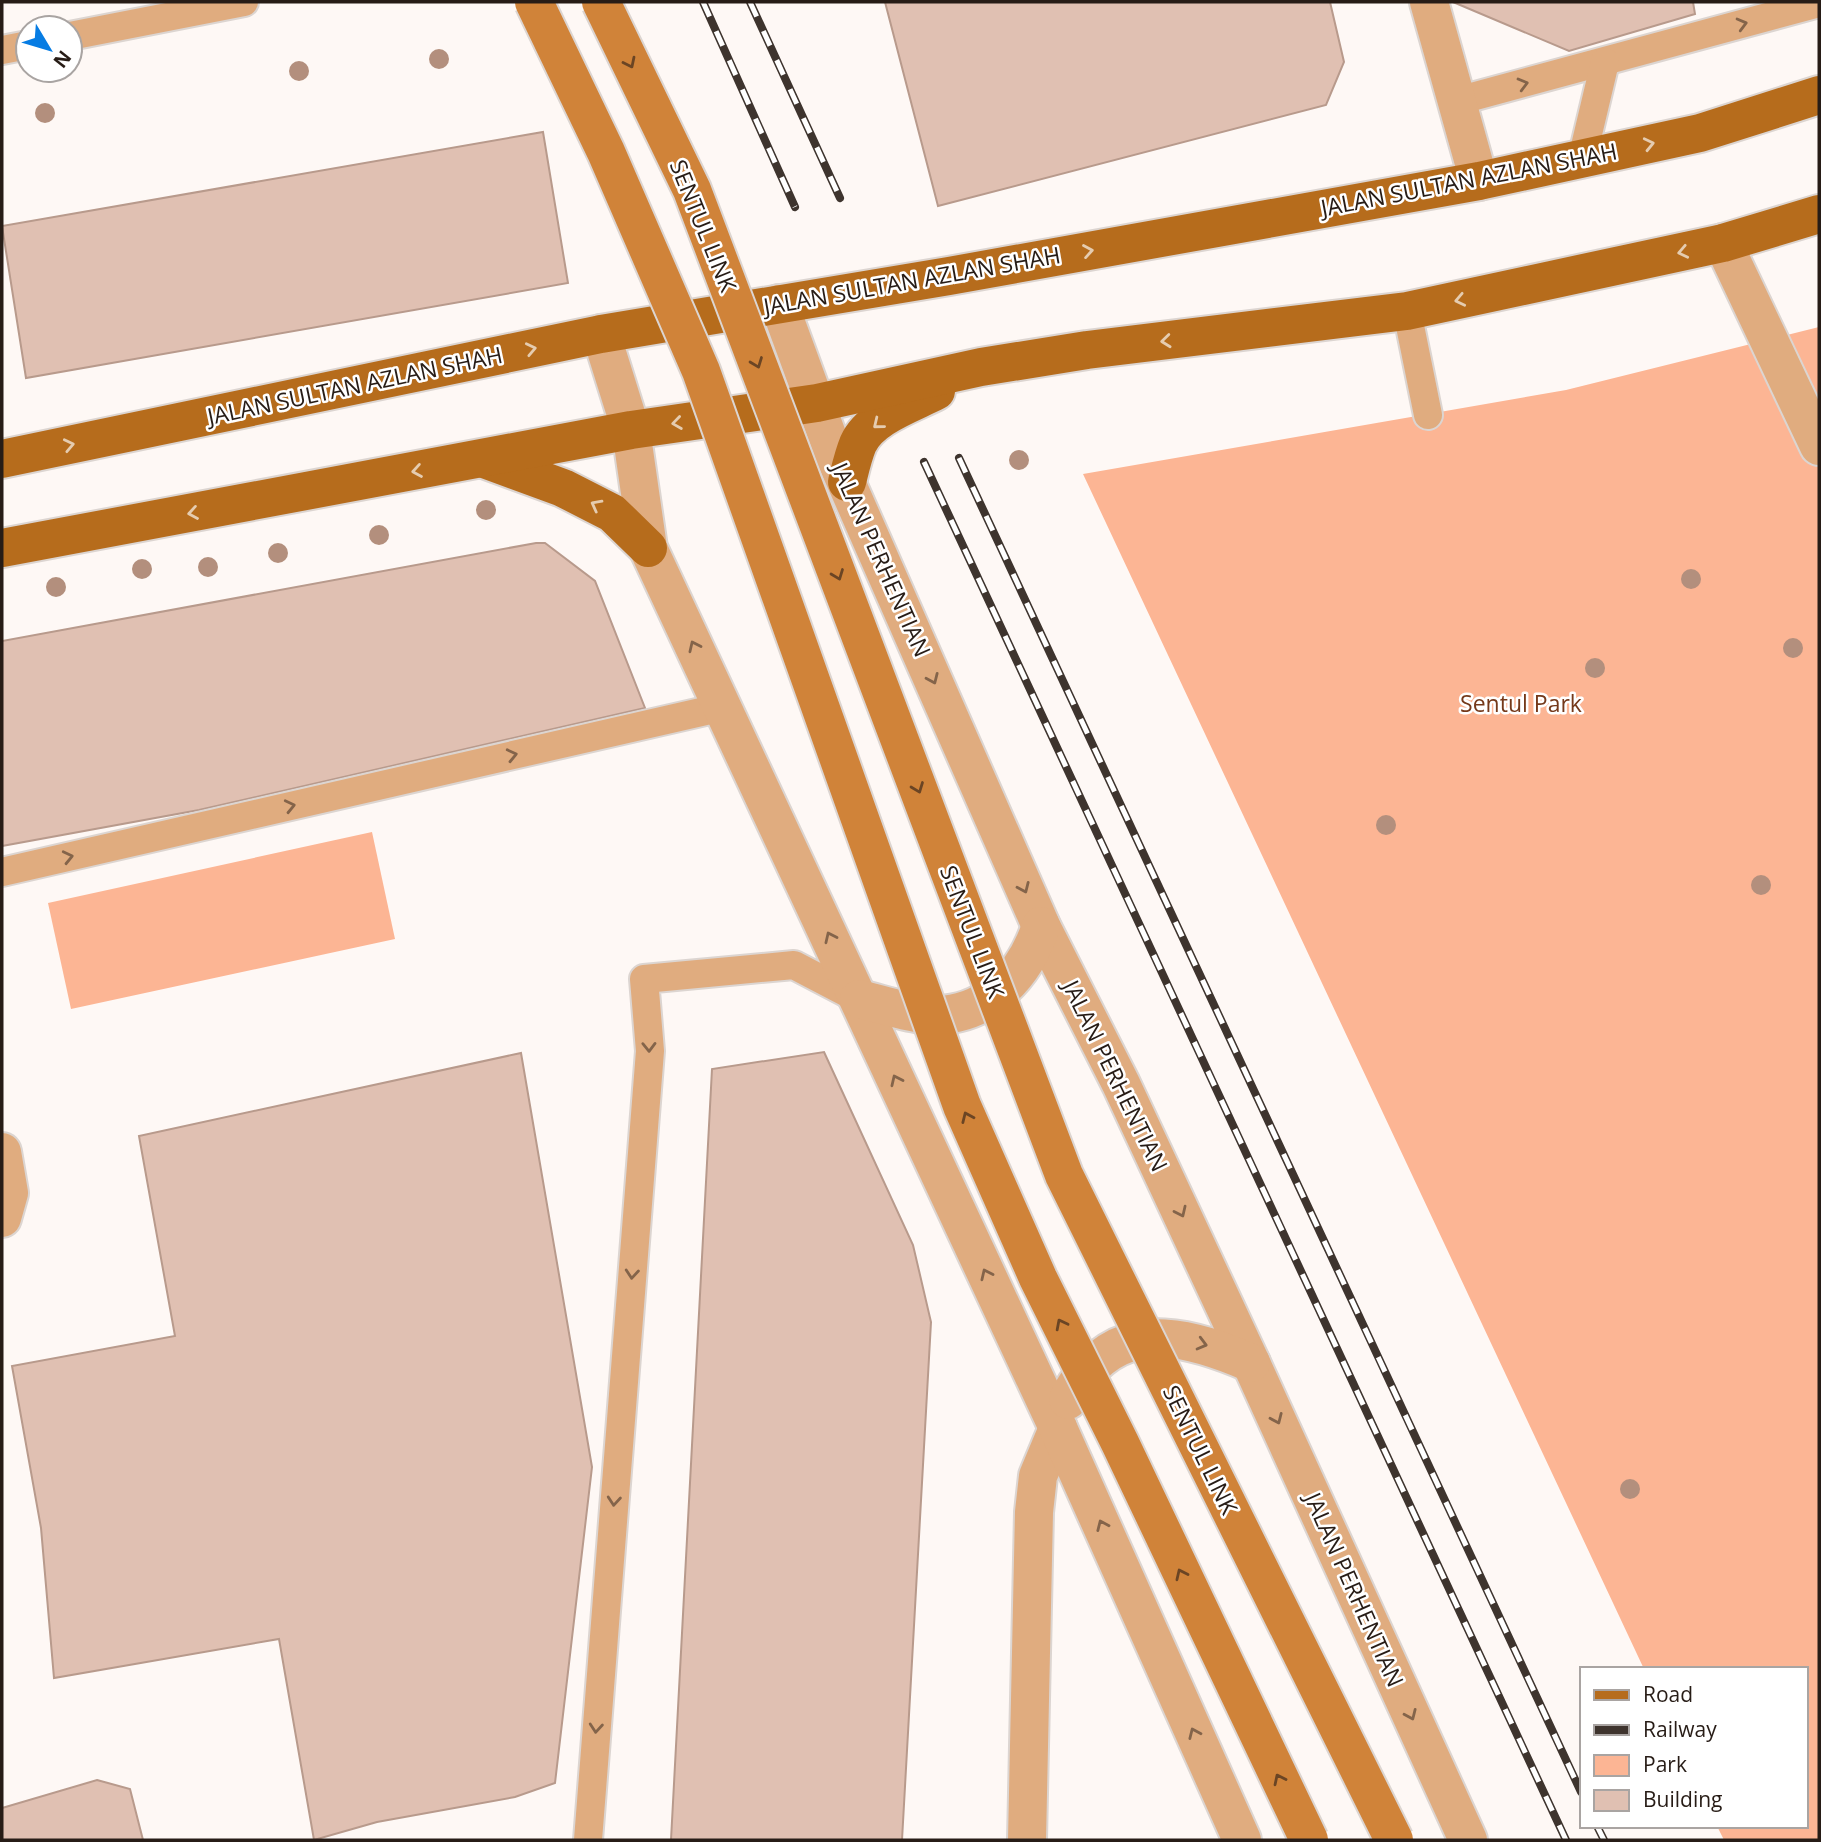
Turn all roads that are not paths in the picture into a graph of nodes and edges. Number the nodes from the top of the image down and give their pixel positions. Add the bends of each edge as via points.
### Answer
1 (244, 2) edge
2 (534, 2) edge
3 (601, 2) edge
4 (1429, 2) edge
5 (1819, 3) edge
6 (84, 34) edge
7 (1605, 62) junction
8 (1819, 95) edge
9 (1457, 101) junction
10 (1582, 159) junction
11 (1479, 181) junction
12 (1819, 214) edge
13 (1723, 243) junction
14 (779, 304) junction
15 (1407, 311) junction
16 (601, 334) junction
17 (981, 367) junction
18 (817, 403) junction
19 (1428, 415) dead end
20 (631, 430) junction
21 (1819, 446) edge
22 (2, 459) edge
23 (484, 459) junction
24 (847, 482) junction
25 (2, 548) edge
26 (648, 548) junction
27 (723, 707) junction
28 (2, 872) edge
29 (1041, 926) junction
30 (859, 999) junction
31 (2, 1152) edge
32 (2, 1218) edge
33 (1251, 1363) junction
34 (1058, 1428) junction
35 (588, 1840) edge
36 (1027, 1840) edge
37 (1242, 1840) edge
38 (1309, 1840) edge
39 (1394, 1840) edge
40 (1468, 1840) edge

1 - 6 lane
38 -> 2 main road, bridge via 1038,1278 962,1106 701,370
3 -> 39 main road, SENTUL LINK, bridge via 692,190 1064,1175
4 - 9 street
7 -> 5 lane
9 -> 7 lane
7 - 10 lane
10 -> 8 main road, JALAN SULTAN AZLAN SHAH via 1700,132
9 - 11 street
10 - 11 main road, JALAN SULTAN AZLAN SHAH
14 -> 11 main road, JALAN SULTAN AZLAN SHAH
12 - 13 main road
13 -> 15 main road
13 - 21 street
14 - 16 main road, JALAN SULTAN AZLAN SHAH
14 - 18 street, JALAN PERHENTIAN
15 -> 17 main road
15 - 19 lane
16 - 20 street
22 -> 16 main road, JALAN SULTAN AZLAN SHAH
17 - 18 main road
17 -> 24 main road via 881,419 859,442
18 -> 20 main road
18 - 24 street, JALAN PERHENTIAN
20 - 23 main road
20 - 26 street
23 -> 25 main road
26 -> 23 main road via 612,513 563,488
24 -> 29 street, JALAN PERHENTIAN
27 -> 26 street
28 -> 27 lane
30 -> 27 street
29 - 30 street via 1033,951 1018,974 1000,993 976,1006 951,1014 924,1014
29 -> 33 street, JALAN PERHENTIAN via 1121,1084
34 -> 30 street
30 -> 35 lane via 794,965 644,979 650,1051
31 - 32 street via 9,1193
34 -> 33 street via 1071,1392 1099,1357 1121,1343 1168,1338 1196,1342
33 -> 40 street, JALAN PERHENTIAN
34 - 36 street via 1038,1476 1034,1513
37 -> 34 street

